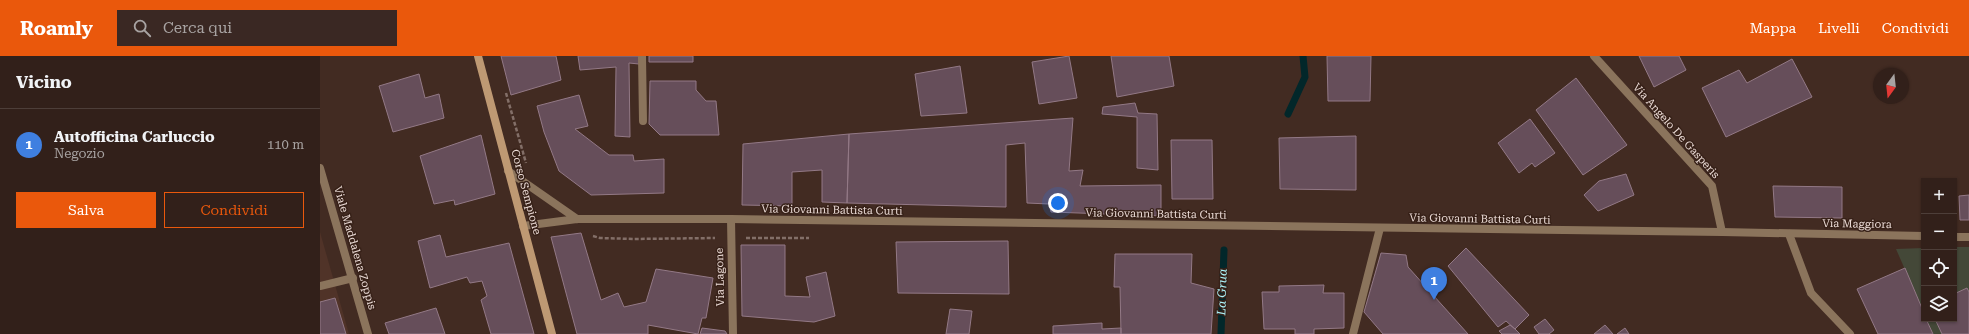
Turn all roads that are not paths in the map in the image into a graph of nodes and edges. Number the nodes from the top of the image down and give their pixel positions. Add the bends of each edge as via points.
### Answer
1 (478, 56) edge
2 (642, 56) edge
3 (1594, 56) edge
4 (643, 121) dead end
5 (320, 168) edge
6 (508, 171) junction
7 (577, 218) junction
8 (731, 219) junction
9 (523, 226) junction
10 (1380, 228) junction
11 (1722, 232) junction
12 (1789, 234) junction
13 (1921, 236) edge
14 (1957, 237) edge
15 (1969, 237) edge
16 (353, 278) junction
17 (320, 286) edge
18 (368, 334) edge
19 (552, 334) edge
20 (733, 334) edge
21 (1352, 334) edge
22 (1850, 334) edge

1 - 6 main road, Corso Sempione
2 - 4 street
3 - 11 street, Via Angelo De Gasperis via 1712,186
5 - 16 street, Viale Maddalena Zoppis
6 - 7 street
6 - 9 main road, Corso Sempione
7 - 8 street, Via Giovanni Battista Curti
7 - 9 street, Via Giovanni Battista Curti
8 - 10 street, Via Giovanni Battista Curti
8 - 20 street, Via Lagone
9 - 19 main road, Corso Sempione
10 - 11 street, Via Giovanni Battista Curti
10 - 21 street
11 - 12 street, Via Giovanni Battista Curti
12 - 13 street, Via Maggiora
12 - 22 street via 1812,293
14 - 15 street
16 - 17 street
16 - 18 street, Viale Maddalena Zoppis

